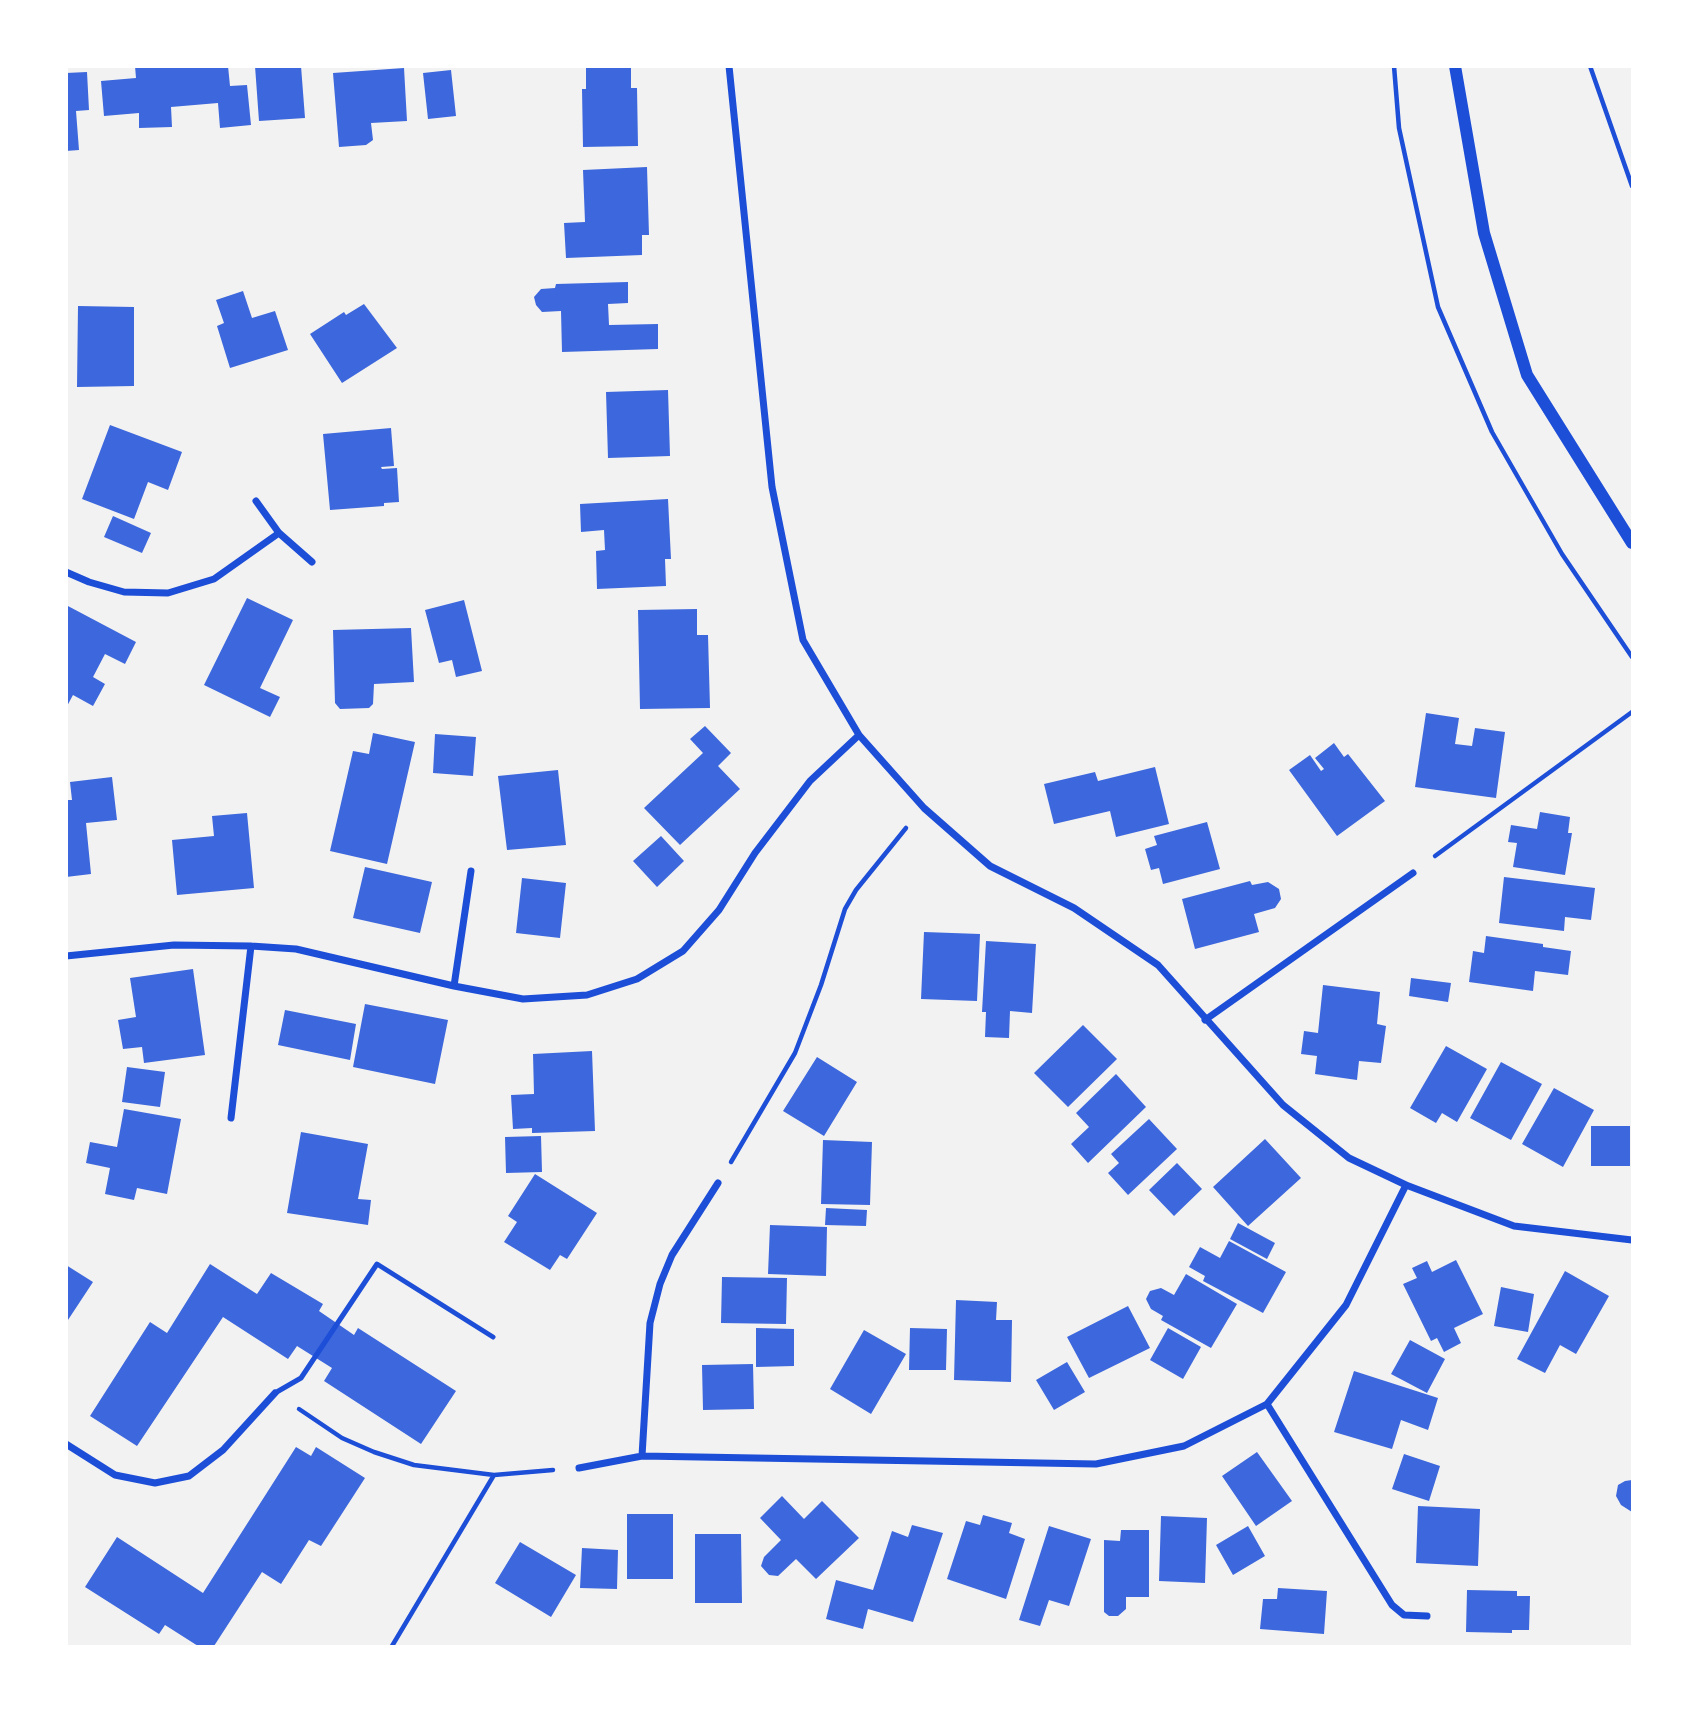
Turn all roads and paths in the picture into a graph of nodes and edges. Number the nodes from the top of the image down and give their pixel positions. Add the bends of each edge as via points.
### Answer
1 (729, 66) edge
2 (1394, 66) edge
3 (1455, 66) edge
4 (1590, 66) edge
5 (1633, 186) edge
6 (256, 501) dead end
7 (279, 533) junction
8 (1633, 543) edge
9 (312, 562) dead end
10 (66, 572) edge
11 (1633, 657) edge
12 (1633, 712) edge
13 (859, 735) junction
14 (924, 808) junction
15 (471, 872) dead end
16 (1413, 873) joint
17 (251, 946) junction
18 (66, 956) edge
19 (454, 986) junction
20 (1205, 1020) junction
21 (231, 1118) dead end
22 (718, 1184) joint
23 (1406, 1185) junction
24 (1633, 1240) edge
25 (493, 1337) dead end
26 (275, 1393) junction
27 (1267, 1404) junction
28 (66, 1444) edge
29 (642, 1456) junction
30 (579, 1468) joint
31 (494, 1475) junction
32 (1427, 1616) dead end
33 (391, 1647) edge

1 - 13 street via 772,487 803,640
2 - 11 path via 1399,128 1438,307 1492,432 1562,554
3 - 8 street via 1484,233 1527,375
4 - 5 path
6 - 7 street
7 - 9 street
7 - 10 street via 214,579 168,593 124,592
12 - 16 path
13 - 14 street
13 - 19 street via 810,781 683,951 637,979 587,995 523,999
14 - 20 street via 990,866 1074,908 1158,965
14 - 22 path via 851,899 795,1054
15 - 19 street
16 - 20 street
17 - 18 street via 174,945
17 - 19 street via 296,950
17 - 21 street
20 - 23 street via 1283,1105 1349,1158
22 - 29 street via 672,1255 660,1284 650,1323
23 - 24 street via 1514,1226
23 - 27 street via 1346,1305
25 - 26 lane via 377,1264 301,1378
26 - 28 street via 223,1450 189,1476 155,1483 115,1475
26 - 31 path via 342,1438 374,1452 414,1465
27 - 29 street via 1185,1446 1096,1464
27 - 32 street via 1392,1605 1404,1615
29 - 30 street
30 - 31 path
31 - 33 path

